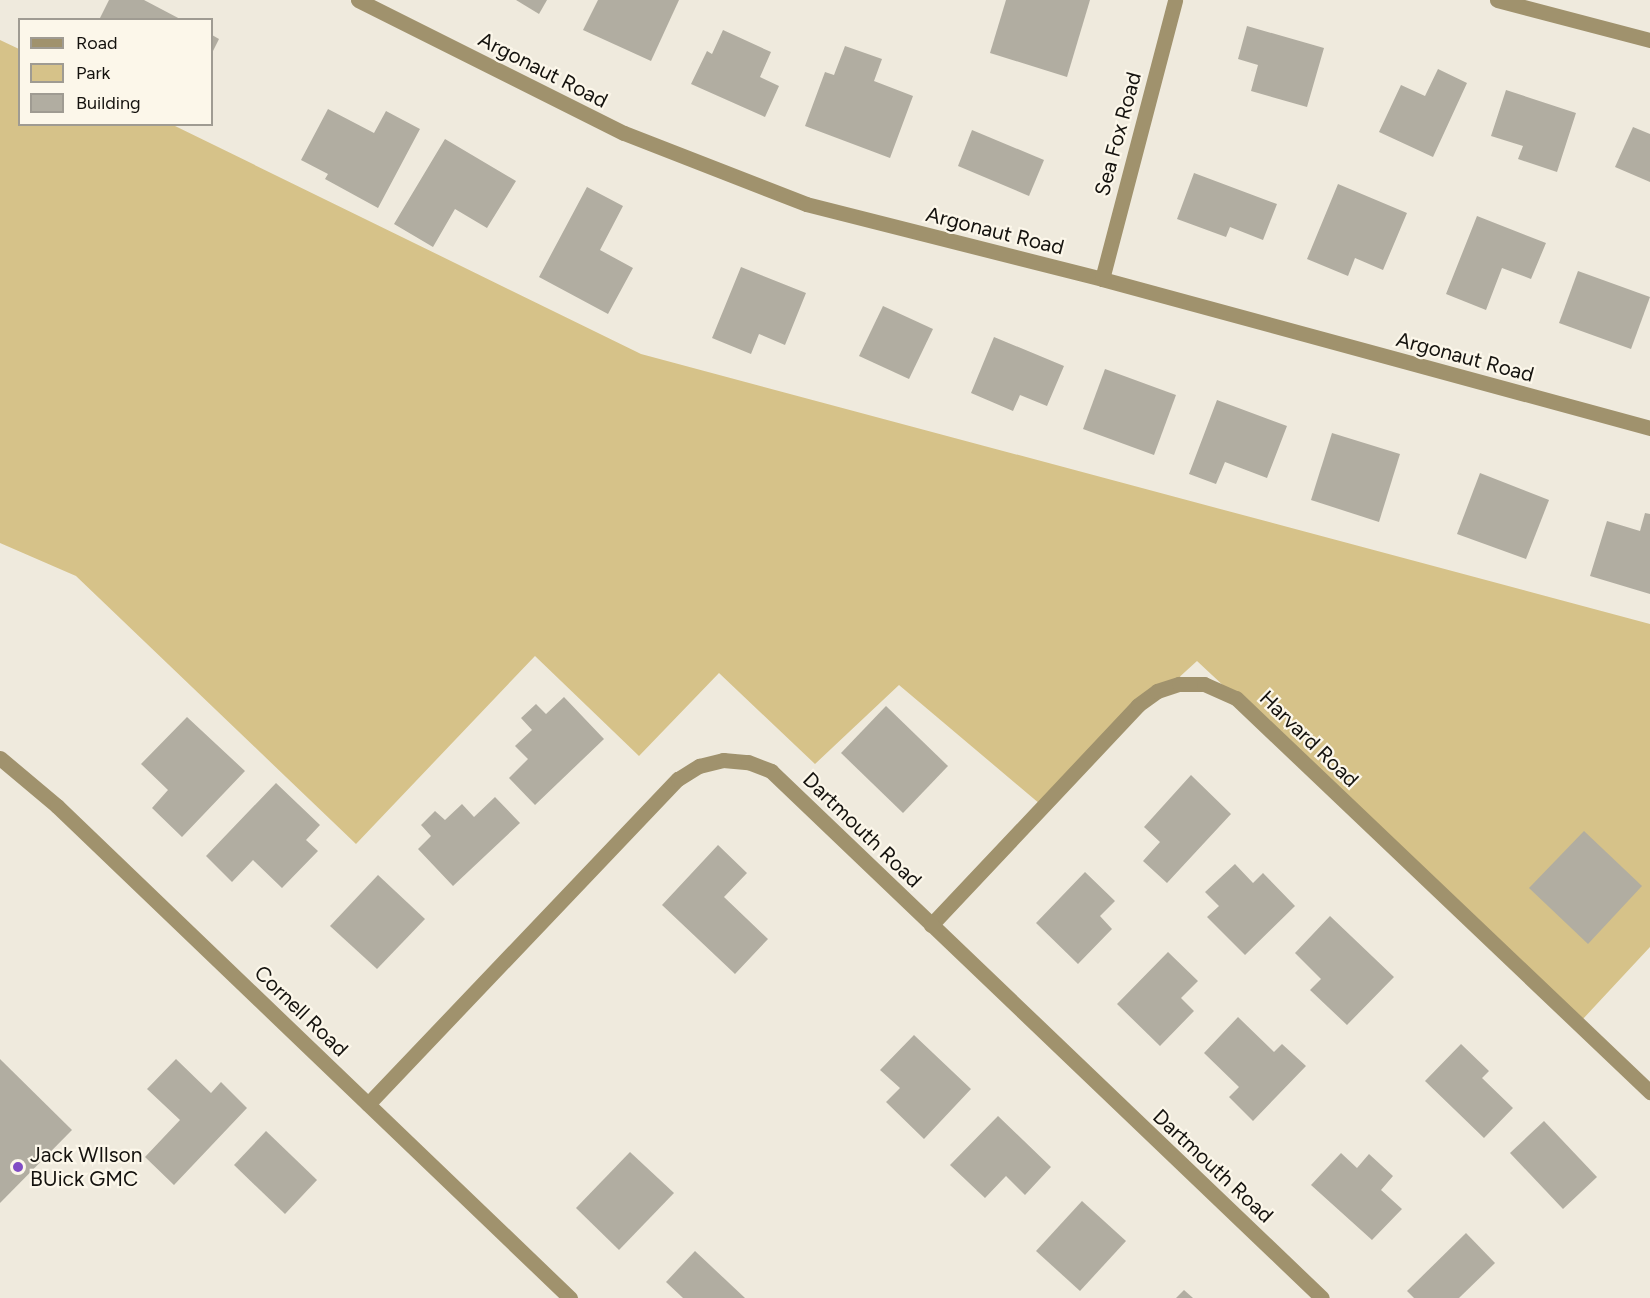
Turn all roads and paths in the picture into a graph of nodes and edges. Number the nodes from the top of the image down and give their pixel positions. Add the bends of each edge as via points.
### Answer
1 (358, 0) edge
2 (1175, 0) edge
3 (1497, 0) edge
4 (1650, 40) edge
5 (1102, 279) junction
6 (1650, 428) edge
7 (0, 758) edge
8 (931, 925) junction
9 (1650, 1092) edge
10 (368, 1104) junction
11 (570, 1298) edge
12 (1322, 1298) edge

1 - 5 street, Argonaut Road via 624,133 732,178 881,225
2 - 5 street, Sea Fox Road
3 - 4 street
5 - 6 street, Argonaut Road
7 - 10 street, Cornell Road via 57,806
8 - 9 street, Harvard Road via 1138,705 1168,687 1204,684 1236,698
8 - 10 street, Dartmouth Road via 771,771 748,762 723,760 699,766 678,779
8 - 12 street, Dartmouth Road
10 - 11 street, Cornell Road

